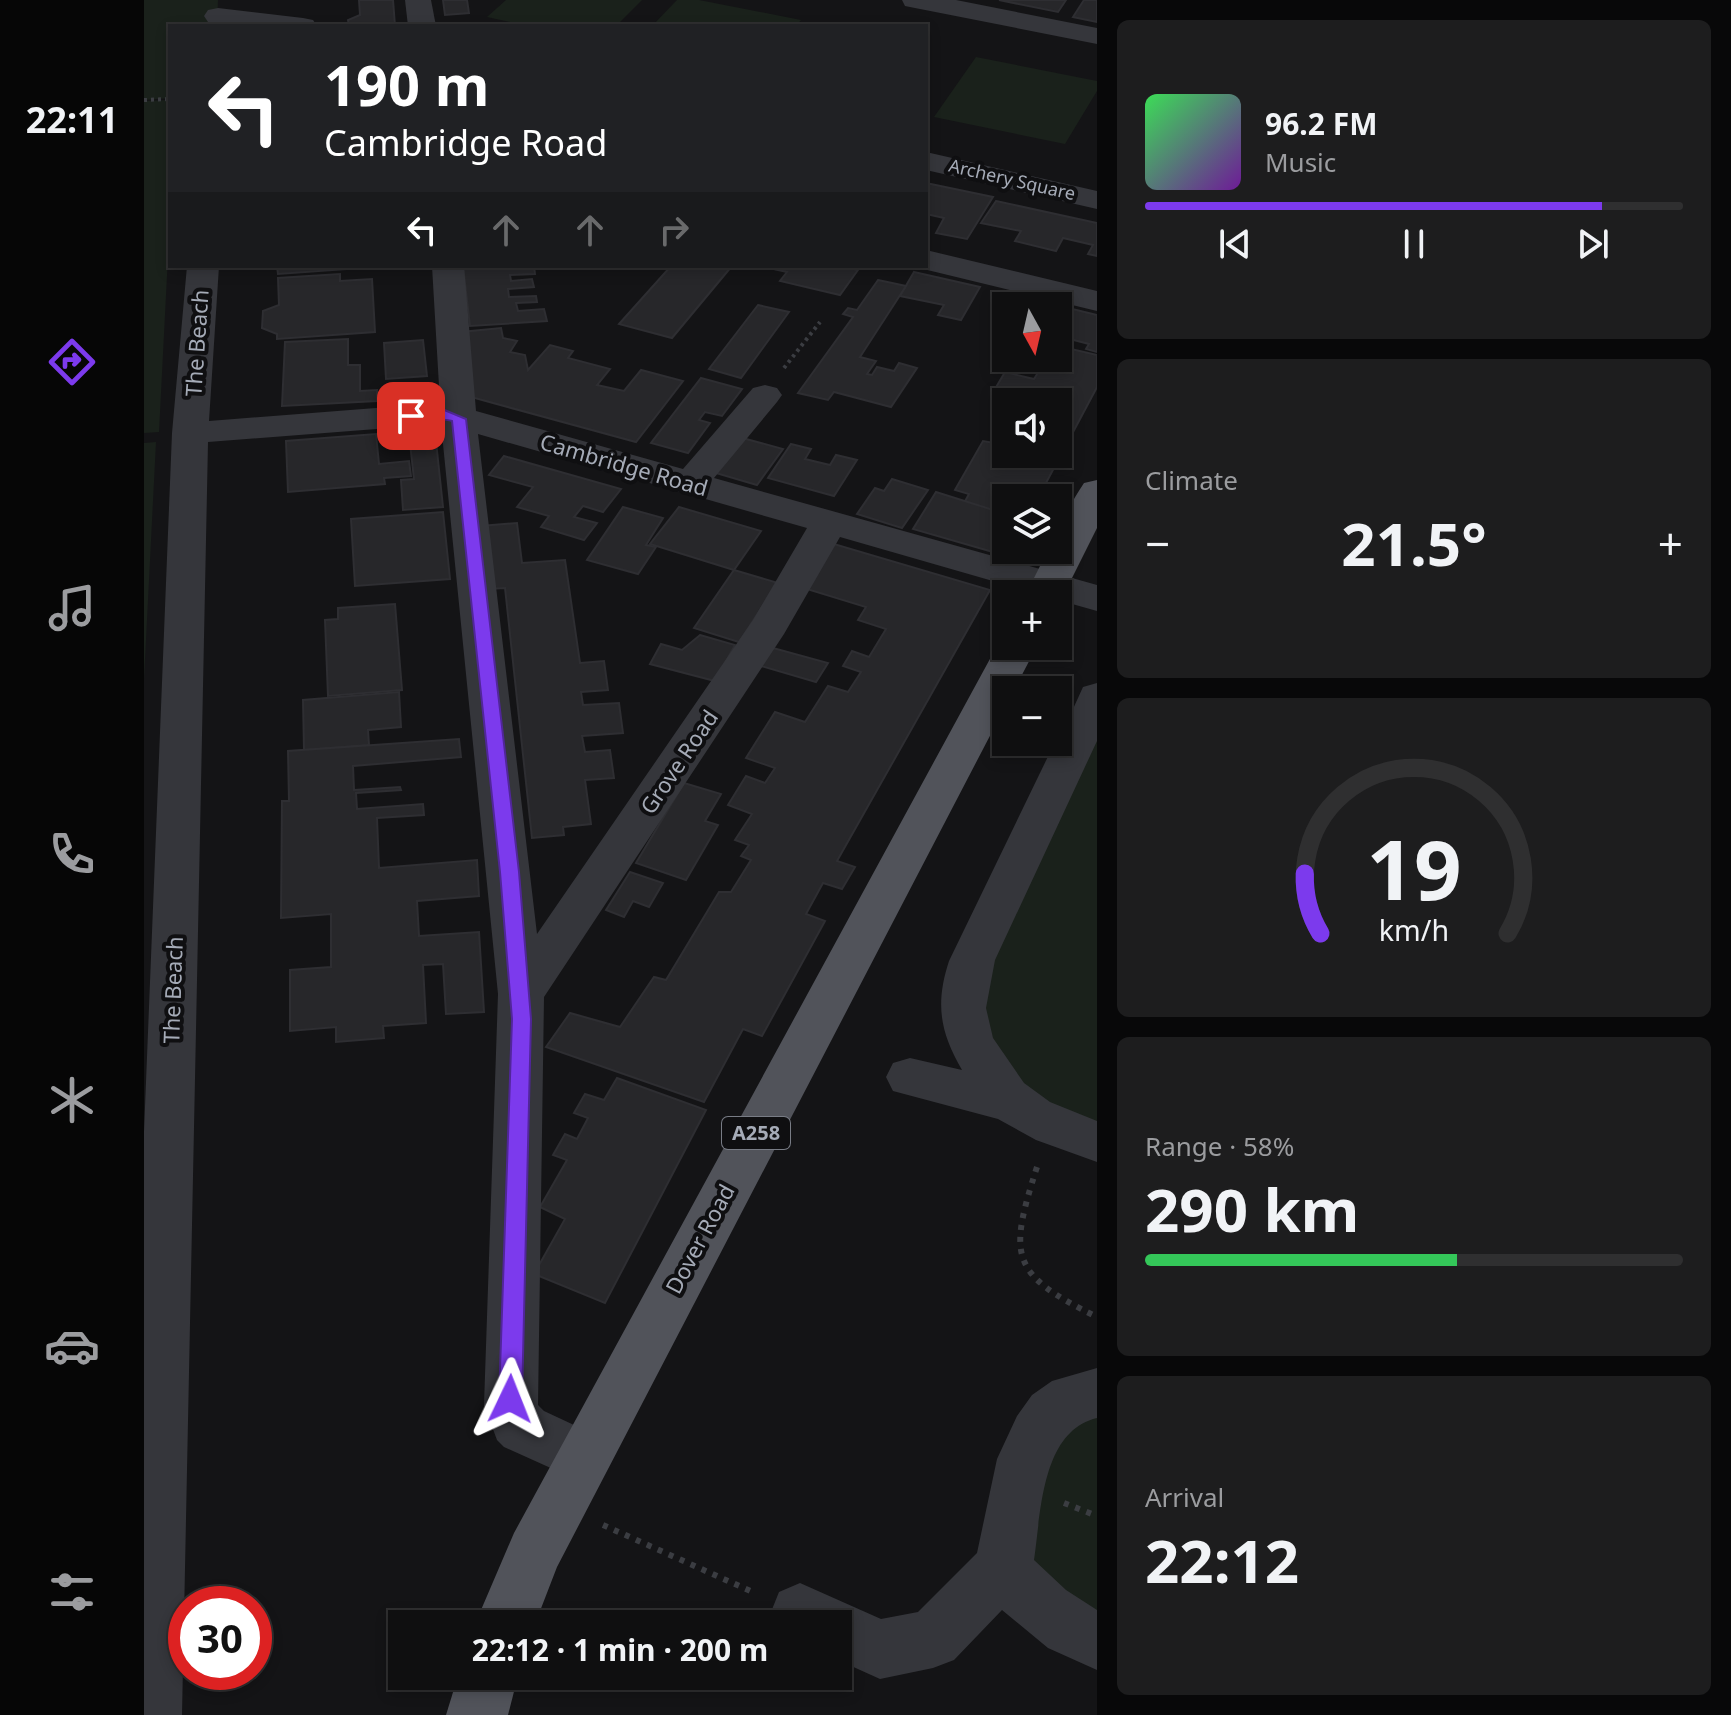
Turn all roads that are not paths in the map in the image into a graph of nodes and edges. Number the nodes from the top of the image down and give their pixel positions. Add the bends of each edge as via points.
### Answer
1 (418, 0) edge
2 (915, 0) edge
3 (218, 14) edge
4 (291, 24) edge
5 (422, 24) edge
6 (1097, 36) edge
7 (928, 161) edge
8 (1097, 200) edge
9 (928, 260) edge
10 (203, 268) edge
11 (448, 268) edge
12 (1097, 301) edge
13 (765, 395) road end
14 (459, 419) junction
15 (190, 433) junction
16 (691, 483) junction
17 (1097, 491) edge
18 (829, 523) junction
19 (1014, 580) edge
20 (1052, 580) edge
21 (1072, 594) edge
22 (1097, 598) edge
23 (1010, 660) edge
24 (1097, 697) edge
25 (521, 994) junction
26 (910, 1077) dead end
27 (1031, 1114) junction
28 (1097, 1142) edge
29 (1097, 1393) edge
30 (584, 1457) junction
31 (1004, 1567) junction
32 (511, 1610) edge
33 (852, 1636) edge
34 (1097, 1641) edge
35 (151, 1715) edge

1 - 5 street
2 - 6 street
3 - 4 street
7 - 8 street, Archery Square
9 - 12 street
10 - 15 street, The Beach
11 - 14 street
13 - 16 street
14 - 15 street, Cambridge Road via 442,413
14 - 16 street, Cambridge Road
14 - 25 street
15 - 35 street, The Beach
16 - 18 street, Cambridge Road
17 - 20 main road
18 - 19 street, Cambridge Road
18 - 25 street, Grove Road via 762,638
21 - 22 street, Cambridge Road
23 - 30 main road, Dover Road / A258
24 - 27 street via 961,994 962,1021 973,1051
25 - 30 street via 511,1405 524,1429
26 - 27 street
27 - 28 street
29 - 31 street via 1058,1404 1031,1438
30 - 32 main road, Dover Road / A258
31 - 33 street via 933,1639 880,1649
31 - 34 street via 1029,1601

